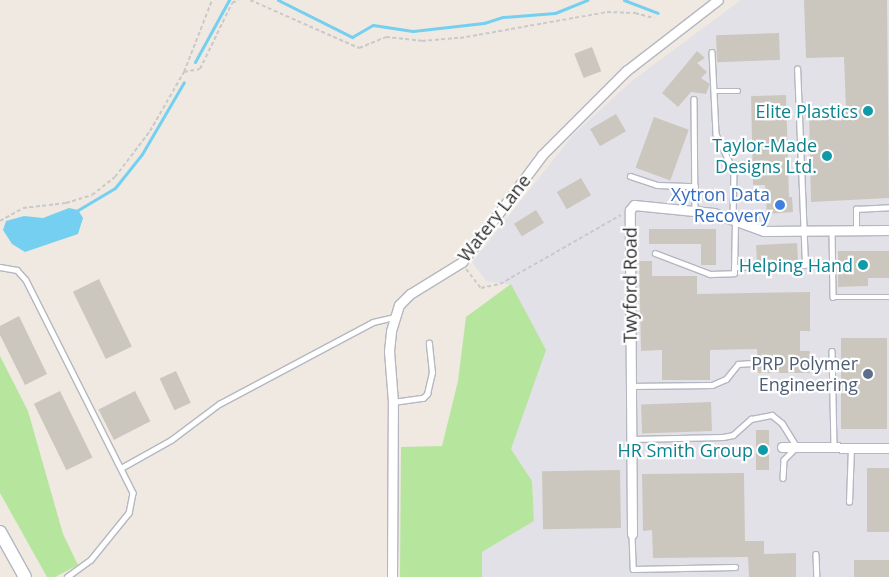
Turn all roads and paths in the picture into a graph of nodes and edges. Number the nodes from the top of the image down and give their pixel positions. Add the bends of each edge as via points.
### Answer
1 (212, 0) edge
2 (238, 0) edge
3 (250, 0) edge
4 (718, 0) edge
5 (654, 18) dead end
6 (712, 52) dead end
7 (797, 69) dead end
8 (184, 72) junction
9 (714, 91) junction
10 (738, 91) dead end
11 (694, 99) dead end
12 (630, 176) dead end
13 (695, 186) junction
14 (889, 207) edge
15 (630, 210) junction
16 (695, 211) junction
17 (734, 219) junction
18 (0, 221) edge
19 (802, 230) junction
20 (832, 230) junction
21 (856, 230) junction
22 (889, 230) edge
23 (655, 253) dead end
24 (462, 262) junction
25 (0, 267) edge
26 (734, 267) junction
27 (889, 297) edge
28 (394, 317) junction
29 (429, 343) dead end
30 (832, 351) dead end
31 (752, 363) dead end
32 (630, 386) junction
33 (394, 402) junction
34 (630, 439) junction
35 (797, 447) junction
36 (782, 448) dead end
37 (834, 448) junction
38 (852, 448) junction
39 (889, 448) edge
40 (121, 468) junction
41 (783, 478) dead end
42 (849, 502) dead end
43 (0, 532) edge
44 (632, 534) joint
45 (816, 554) dead end
46 (735, 567) dead end
47 (25, 577) edge
48 (68, 577) edge
49 (392, 577) edge
50 (817, 577) edge

1 - 8 path
2 - 8 path via 232,3 200,69
3 - 5 path via 359,48 386,38 422,41 460,38 607,12 635,13
4 - 24 street, Watery Lane via 626,71 542,155
6 - 9 lane
7 - 19 lane
8 - 18 path via 150,130 115,177 92,195 66,204 23,208
9 - 10 lane
9 - 17 lane via 716,134 734,171
11 - 13 lane
12 - 13 lane via 657,185
13 - 16 lane
14 - 21 lane via 856,209
15 - 16 street, Twyford Road via 634,205
15 - 24 path via 500,284 480,288
15 - 32 street, Twyford Road
16 - 17 street, Twyford Road
17 - 19 street, Twyford Road via 764,231
17 - 26 lane
19 - 20 street, Twyford Road
19 - 26 lane via 804,265
20 - 21 street, Twyford Road
20 - 27 lane via 833,297
21 - 22 street, Twyford Road
23 - 26 lane via 710,274 734,274
24 - 28 street, Watery Lane via 410,294
25 - 40 lane via 17,270 26,280
28 - 33 street, Watery Lane via 389,351
28 - 40 lane via 373,322 219,404 171,440
29 - 33 lane via 432,373 427,394 423,398
30 - 37 lane
31 - 32 lane via 738,364 726,379 712,385
32 - 34 street, Twyford Road
33 - 49 street, Watery Lane
34 - 35 lane via 723,437 733,434 751,419 772,415 782,423
34 - 44 street, Twyford Road
35 - 36 street
35 - 37 street
35 - 41 lane via 784,460
37 - 38 street
38 - 39 street
38 - 42 lane
40 - 48 lane via 133,493 129,513 91,560
43 - 47 main road
44 - 46 lane via 633,569
45 - 50 lane

